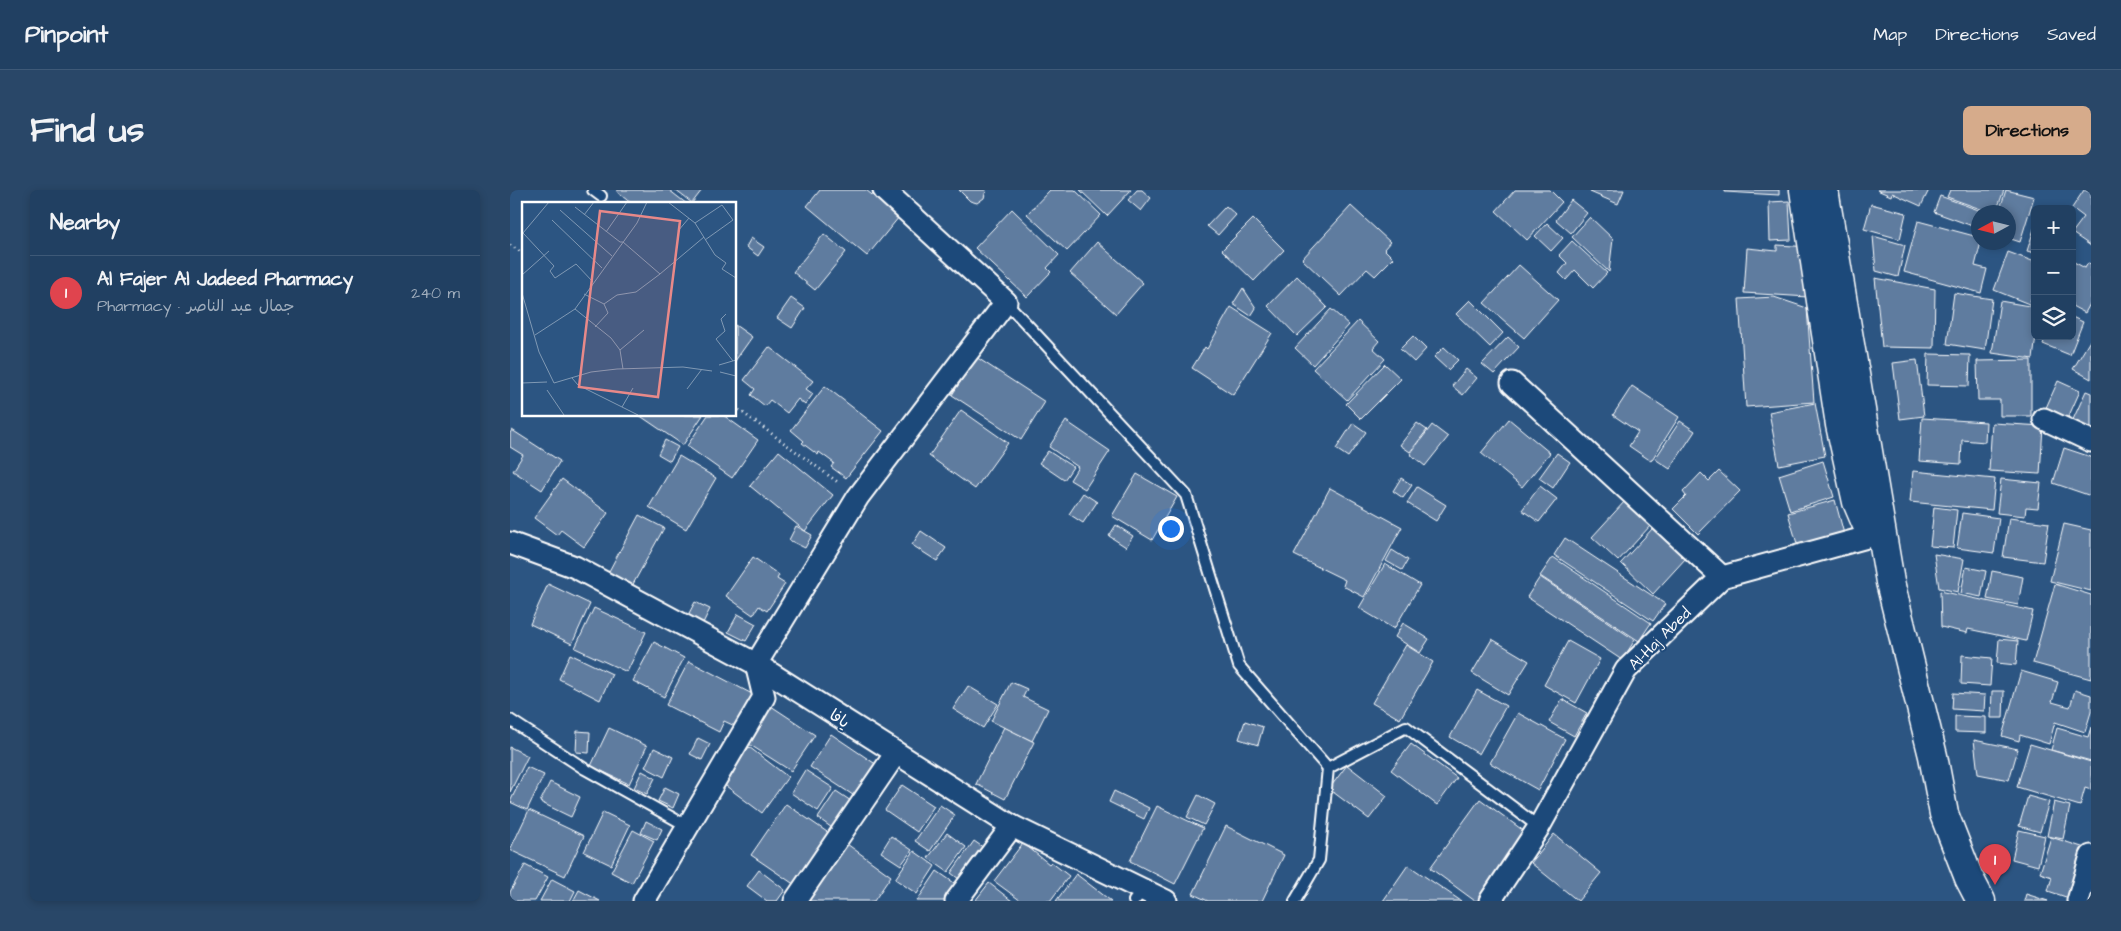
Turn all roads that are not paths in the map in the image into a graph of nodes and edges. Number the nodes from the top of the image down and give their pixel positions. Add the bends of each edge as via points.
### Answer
1 (884, 190) edge
2 (1804, 190) edge
3 (1824, 190) edge
4 (1006, 302) junction
5 (1512, 383) dead end
6 (2044, 419) dead end
7 (2091, 441) edge
8 (1876, 534) junction
9 (510, 543) edge
10 (1722, 577) junction
11 (756, 664) junction
12 (510, 720) edge
13 (896, 754) junction
14 (1328, 768) junction
15 (687, 826) junction
16 (1012, 826) junction
17 (1538, 828) junction
18 (2091, 856) edge
19 (1139, 895) edge
20 (644, 901) edge
21 (795, 901) edge
22 (956, 901) edge
23 (1166, 901) edge
24 (1295, 901) edge
25 (1490, 901) edge
26 (1981, 901) edge
27 (2078, 901) edge

1 - 4 street
2 - 8 main road via 1840,425 1857,502
3 - 8 main road
4 - 11 street via 858,497
4 - 14 lane via 1186,495 1239,666
5 - 10 street
6 - 7 street
8 - 10 street, Al-Haj Abed
8 - 26 main road via 1933,756 1944,814
9 - 11 street, يافا via 575,567
10 - 17 street, Al-Haj Abed via 1626,670
11 - 13 street, يافا
11 - 15 street via 764,697
12 - 15 lane via 585,768
13 - 16 street, يافا
13 - 21 street
14 - 17 lane via 1406,727
14 - 24 lane via 1319,860
15 - 20 street
16 - 19 street, يافا
16 - 22 street
17 - 25 street, Al-Haj Abed
18 - 27 street
19 - 23 street, يافا

